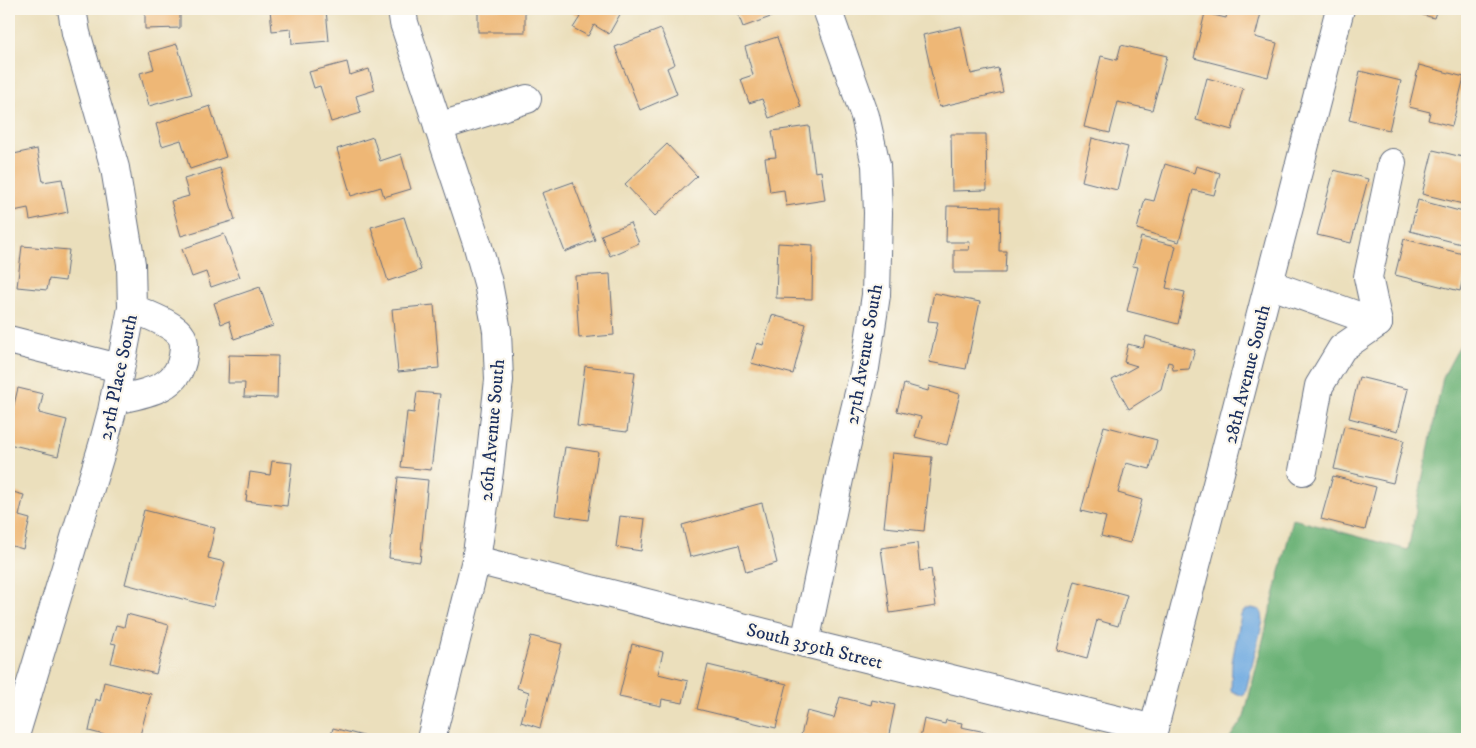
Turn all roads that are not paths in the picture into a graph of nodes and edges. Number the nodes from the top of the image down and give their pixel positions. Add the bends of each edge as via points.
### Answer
1 (72, 9) edge
2 (402, 9) edge
3 (827, 9) edge
4 (1340, 9) edge
5 (527, 99) dead end
6 (438, 127) junction
7 (1392, 163) dead end
8 (1269, 284) junction
9 (132, 308) junction
10 (1378, 323) junction
11 (9, 340) edge
12 (119, 368) junction
13 (114, 400) junction
14 (1304, 471) dead end
15 (476, 560) junction
16 (805, 643) junction
17 (1153, 734) edge
18 (14, 739) edge
19 (431, 739) edge

1 - 9 street, 25th Place South via 115,168 131,264
2 - 6 street, 26th Avenue South
3 - 16 street, 27th Avenue South via 865,116 876,165 876,295 865,368
4 - 8 street, 28th Avenue South
5 - 6 street
6 - 15 street, 26th Avenue South via 477,243 497,331 498,380 490,471
7 - 10 street via 1368,277
8 - 10 street
8 - 17 street, 28th Avenue South
9 - 12 street, 25th Place South
9 - 13 street via 154,317 182,336 183,361 166,384 149,392
10 - 14 street via 1342,348 1319,386
11 - 12 street
12 - 13 street, 25th Place South
13 - 18 street, 25th Place South
15 - 16 street, South 359th Street
15 - 19 street, 26th Avenue South
16 - 17 street, South 359th Street

